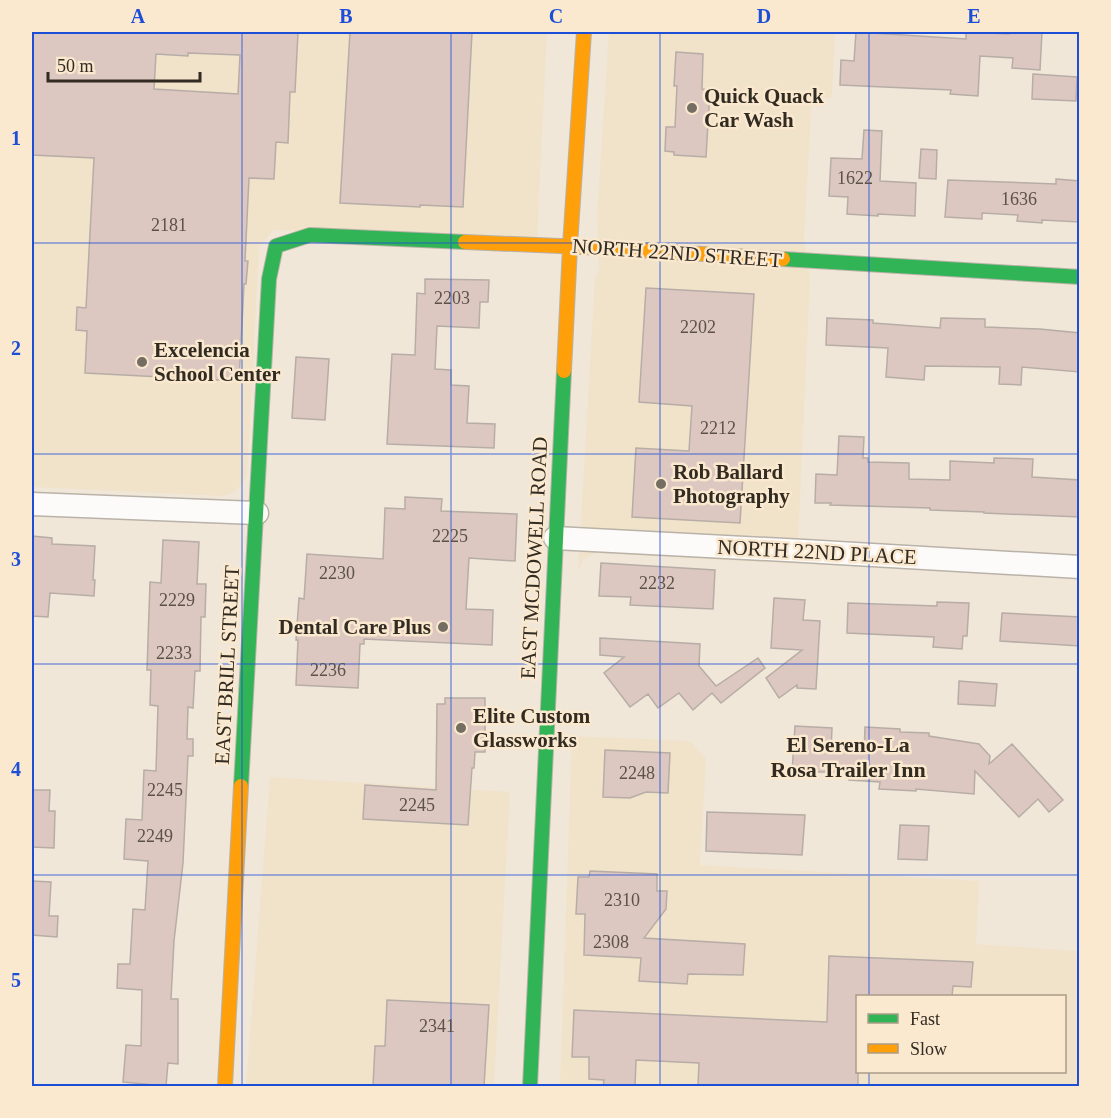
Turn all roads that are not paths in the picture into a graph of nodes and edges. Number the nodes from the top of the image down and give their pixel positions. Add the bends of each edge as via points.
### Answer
1 (584, 32) edge
2 (276, 246) joint
3 (570, 246) junction
4 (1080, 277) edge
5 (32, 504) edge
6 (257, 513) junction
7 (555, 538) junction
8 (1080, 567) edge
9 (225, 1086) edge
10 (530, 1086) edge

1 - 3 street, EAST MCDOWELL ROAD
2 - 3 street, NORTH 22ND STREET via 310,235
2 - 6 street, EAST BRILL STREET via 269,279
3 - 4 street, NORTH 22ND STREET
3 - 7 street, EAST MCDOWELL ROAD
5 - 6 street
6 - 9 street, EAST BRILL STREET
7 - 8 street, NORTH 22ND PLACE
7 - 10 street, EAST MCDOWELL ROAD

